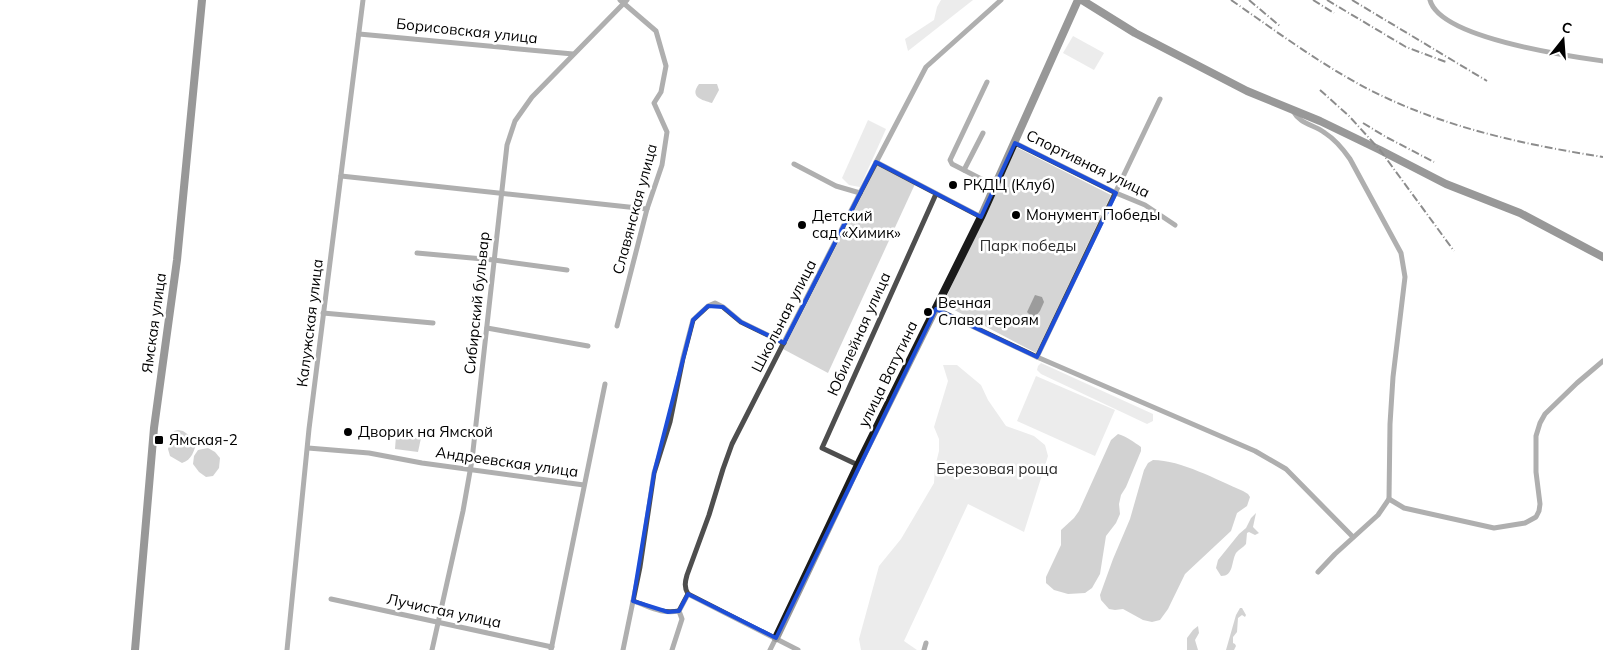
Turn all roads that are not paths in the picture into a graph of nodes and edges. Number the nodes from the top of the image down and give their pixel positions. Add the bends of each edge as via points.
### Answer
1 (202, 0) edge
2 (363, 0) edge
3 (1001, 0) edge
4 (1080, 0) edge
5 (1430, 0) edge
6 (624, 1) edge
7 (359, 34) junction
8 (573, 54) junction
9 (1603, 61) edge
10 (987, 82) dead end
11 (1160, 99) dead end
12 (1293, 111) junction
13 (983, 133) dead end
14 (1015, 143) junction
15 (876, 162) junction
16 (794, 164) dead end
17 (964, 170) junction
18 (341, 176) junction
19 (995, 186) junction
20 (860, 193) junction
21 (1116, 193) junction
22 (502, 194) junction
23 (936, 194) junction
24 (647, 209) junction
25 (980, 217) junction
26 (1175, 225) dead end
27 (417, 253) dead end
28 (1603, 257) edge
29 (494, 260) junction
30 (567, 270) dead end
31 (936, 309) junction
32 (323, 313) junction
33 (433, 323) dead end
34 (618, 326) dead end
35 (487, 328) junction
36 (784, 343) junction
37 (588, 346) dead end
38 (1037, 357) junction
39 (1603, 361) edge
40 (605, 384) dead end
41 (308, 448) junction
42 (858, 465) junction
43 (470, 470) junction
44 (584, 485) junction
45 (1389, 499) junction
46 (1353, 537) junction
47 (1318, 572) dead end
48 (688, 594) junction
49 (331, 599) dead end
50 (633, 601) junction
51 (680, 610) junction
52 (438, 622) junction
53 (776, 638) junction
54 (926, 643) dead end
55 (552, 649) edge
56 (135, 650) edge
57 (287, 650) edge
58 (432, 650) edge
59 (623, 650) edge
60 (672, 650) edge
61 (770, 650) edge
62 (798, 650) edge
63 (924, 650) edge

1 - 56 main road, Ямская улица via 177,260 155,418
2 - 7 street, Калужская улица
3 - 15 street, Школьная улица via 926,67
4 - 12 main road via 1190,63
4 - 14 main road, улица Ватутина
5 - 9 street via 1436,11 1453,24 1475,33 1551,53
6 - 8 street, Сибирский бульвар
6 - 24 street, Славянская улица via 656,31 666,66 661,92 654,104 667,132 662,166
7 - 8 street, Борисовская улица
7 - 18 street, Калужская улица
8 - 22 street, Сибирский бульвар via 514,121 507,145
10 - 17 street via 950,158 952,164
11 - 21 street
12 - 28 main road via 1320,121 1446,184 1520,212
12 - 45 street via 1298,119 1324,132 1340,145 1401,254 1405,277 1393,376
13 - 17 street
14 - 19 main road, улица Ватутина
14 - 21 street, Спортивная улица
15 - 20 street, Школьная улица
15 - 23 street
16 - 20 street via 836,186
17 - 19 street
18 - 22 street
18 - 32 street, Калужская улица
19 - 25 main road, улица Ватутина
20 - 36 street, Школьная улица
21 - 26 street, Спортивная улица via 1145,205
21 - 38 street
22 - 24 street
22 - 29 street, Сибирский бульвар
23 - 25 street
23 - 42 street, Юбилейная улица via 822,448
24 - 34 street, Славянская улица
25 - 31 main road, улица Ватутина
27 - 29 street
29 - 30 street
29 - 35 street, Сибирский бульвар
31 - 38 street
31 - 42 main road, улица Ватутина
32 - 33 street
32 - 41 street, Калужская улица
35 - 37 street
35 - 43 street, Сибирский бульвар
36 - 48 street, Школьная улица via 732,444 686,575
36 - 50 street via 741,322 715,303 693,320 670,422 654,473
38 - 46 street via 1272,460 1286,469
39 - 45 street via 1545,414 1540,423 1536,436 1536,472 1540,511 1536,517 1525,523 1494,528 1404,508
40 - 44 street
41 - 43 street, Андреевская улица via 369,453
41 - 57 street, Калужская улица
42 - 53 main road, улица Ватутина
43 - 44 street, Андреевская улица
43 - 52 street, Сибирский бульвар
44 - 55 street
45 - 46 street via 1378,515
46 - 47 street
48 - 51 street, Школьная улица
48 - 53 street
49 - 52 street, Лучистая улица
50 - 51 street via 668,612
50 - 59 street
51 - 60 street, Школьная улица via 682,619
52 - 55 street, Лучистая улица
52 - 58 street, Сибирский бульвар
53 - 61 street, улица Ватутина
53 - 62 street
54 - 63 street

